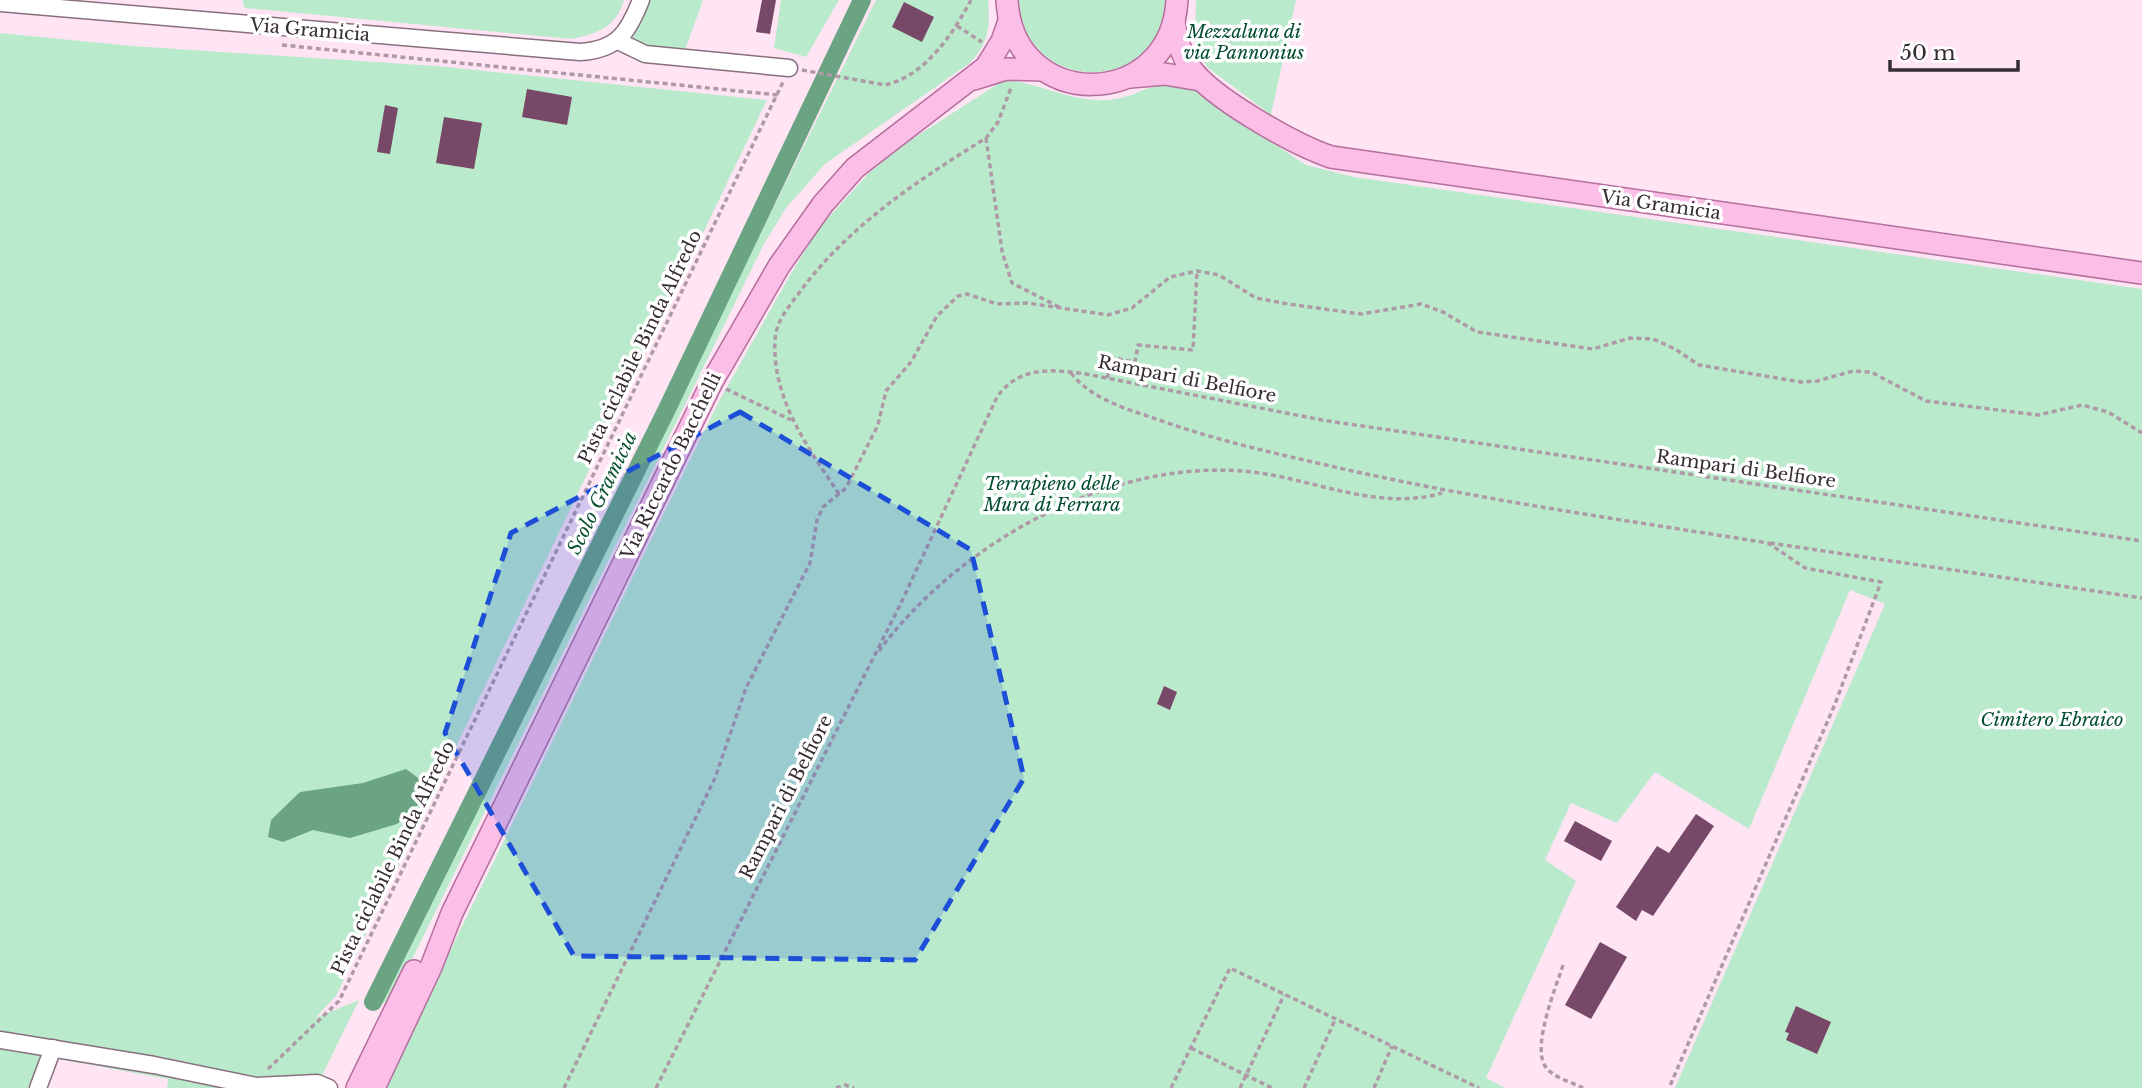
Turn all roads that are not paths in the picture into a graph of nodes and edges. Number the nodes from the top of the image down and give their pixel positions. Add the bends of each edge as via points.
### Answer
1 (641, 0) edge
2 (1177, 0) edge
3 (5, 2) edge
4 (1008, 10) edge
5 (1174, 22) junction
6 (618, 41) junction
7 (796, 69) road end
8 (1043, 70) junction
9 (1130, 77) junction
10 (972, 80) junction
11 (1200, 80) junction
12 (2142, 273) edge
13 (452, 913) junction
14 (0, 1040) edge
15 (53, 1048) junction
16 (197, 1080) edge
17 (38, 1087) edge
18 (55, 1088) edge
19 (329, 1088) edge
20 (357, 1088) edge
21 (374, 1088) edge

1 - 6 street
2 - 5 main road, Via Gramicia
3 - 6 street, Via Gramicia via 580,52
4 - 8 main road, Via Gramicia via 1018,42
4 - 10 main road, Via Riccardo Bacchelli via 995,53
5 - 9 main road, Via Gramicia via 1159,52
5 - 11 main road, Via Gramicia via 1181,53
6 - 7 street via 645,54
8 - 9 main road, Via Gramicia via 1081,85
8 - 10 main road, Via Riccardo Bacchelli via 1006,69
9 - 11 main road, Via Gramicia via 1165,74
10 - 13 main road, Via Riccardo Bacchelli via 875,151 839,184 779,266 712,382
11 - 12 main road, Via Gramicia via 1298,145 1352,163
13 - 20 main road, Via Riccardo Bacchelli via 413,974
13 - 21 main road, Via Riccardo Bacchelli
14 - 15 street
15 - 16 street
15 - 17 street
16 - 19 street via 256,1086 317,1083
17 - 18 street

